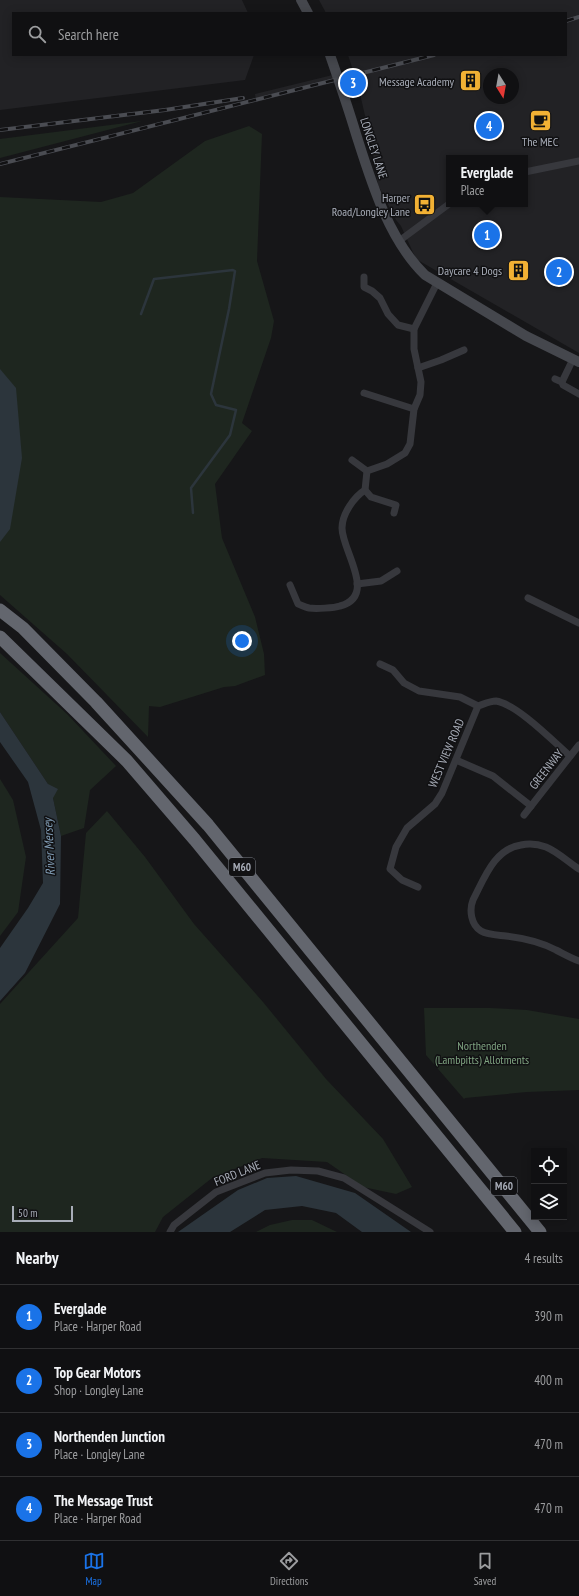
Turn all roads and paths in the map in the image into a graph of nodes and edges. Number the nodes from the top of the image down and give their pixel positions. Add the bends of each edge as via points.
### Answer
1 (301, 0) edge
2 (307, 12) edge
3 (330, 56) edge
4 (579, 161) edge
5 (528, 171) edge
6 (446, 206) edge
7 (399, 241) junction
8 (364, 277) dead end
9 (437, 283) junction
10 (414, 329) junction
11 (464, 350) dead end
12 (576, 361) edge
13 (418, 368) junction
14 (364, 393) dead end
15 (579, 394) edge
16 (414, 409) junction
17 (352, 460) dead end
18 (367, 471) junction
19 (365, 490) junction
20 (394, 513) dead end
21 (397, 571) dead end
22 (357, 584) junction
23 (290, 585) dead end
24 (528, 598) dead end
25 (0, 610) edge
26 (579, 623) edge
27 (0, 637) edge
28 (380, 664) dead end
29 (478, 706) junction
30 (579, 745) edge
31 (570, 756) junction
32 (456, 760) junction
33 (531, 806) junction
34 (524, 815) dead end
35 (579, 870) edge
36 (418, 887) dead end
37 (579, 960) edge
38 (170, 1232) edge
39 (430, 1232) edge
40 (515, 1232) edge
41 (540, 1232) edge

1 - 2 main road
3 - 7 main road, LONGLEY LANE via 377,200
4 - 5 street
6 - 7 street
7 - 9 main road, LONGLEY LANE via 414,265
8 - 10 street via 364,287 380,298 388,314 398,325
9 - 10 street
9 - 12 main road, LONGLEY LANE via 526,336
10 - 13 street via 414,349
11 - 13 street
12 - 15 street via 558,381
13 - 16 street via 420,395
14 - 16 street
16 - 18 street via 412,435 405,453 387,464
17 - 18 street
18 - 19 street
19 - 20 street via 371,497 396,505
19 - 22 street via 358,495 344,516 342,527 343,539 352,560
21 - 22 street via 381,581
22 - 23 street via 357,593 353,600 346,604 310,608 298,604
24 - 26 street
25 - 41 highway, M60 via 22,628 96,702 208,825
27 - 40 highway, M60 via 127,761 195,840
28 - 29 street via 393,670 404,683 419,691 460,698
29 - 31 street via 497,701 506,705 530,720
29 - 32 street, WEST VIEW ROAD
30 - 31 street, GREENWAY
31 - 33 street, GREENWAY
32 - 33 street, GREENWAY via 493,776
32 - 36 street, WEST VIEW ROAD via 435,804 407,828 396,848 390,869 402,880
33 - 34 street, GREENWAY
35 - 37 street via 545,846 516,846 496,858 470,907 473,920 481,931 544,945
38 - 39 street, FORD LANE via 174,1225 216,1192 265,1173 291,1170 318,1171 344,1178

